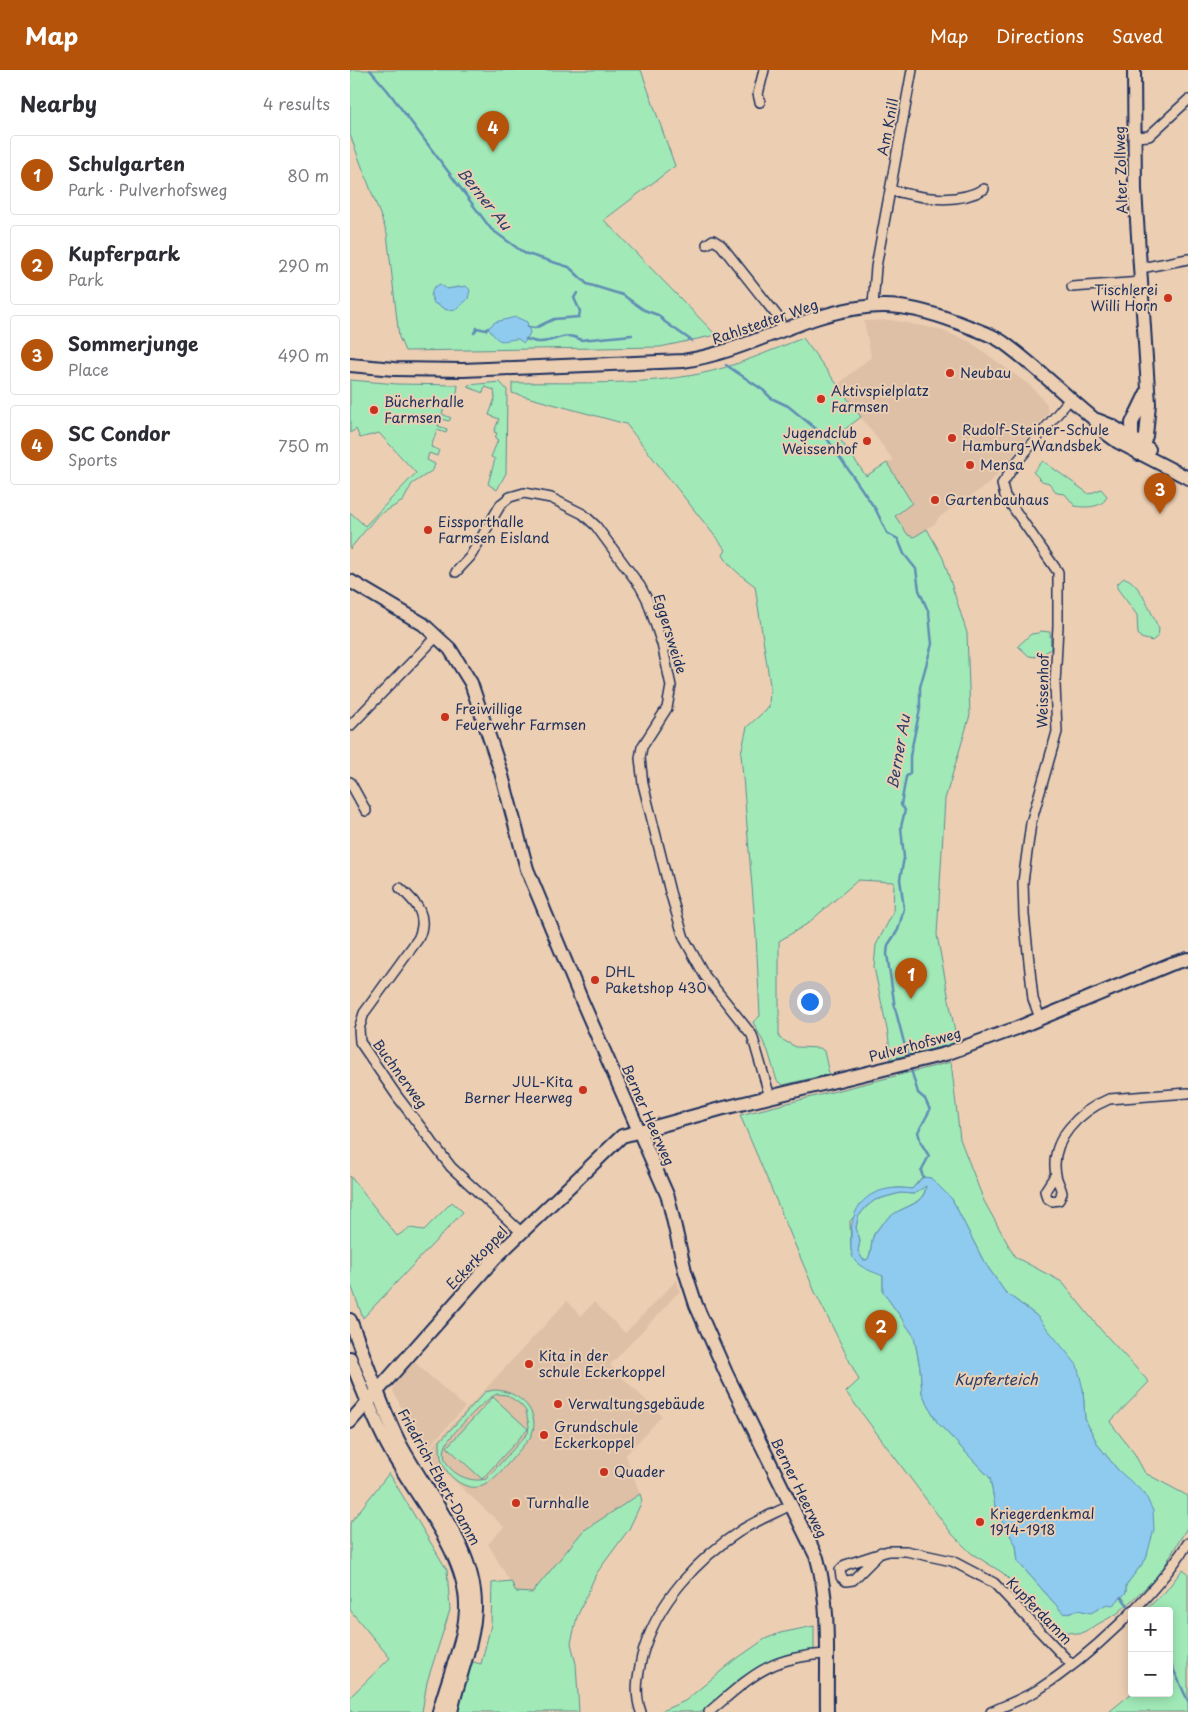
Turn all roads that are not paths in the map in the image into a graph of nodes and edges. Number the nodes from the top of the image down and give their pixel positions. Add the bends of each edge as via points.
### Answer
1 (764, 70) edge
2 (912, 70) edge
3 (1134, 70) edge
4 (1188, 100) edge
5 (760, 102) dead end
6 (1135, 137) junction
7 (984, 189) dead end
8 (891, 190) junction
9 (707, 244) dead end
10 (1188, 259) edge
11 (1141, 268) junction
12 (1142, 282) junction
13 (1072, 287) dead end
14 (873, 305) junction
15 (783, 331) junction
16 (350, 365) edge
17 (1147, 392) junction
18 (1070, 399) junction
19 (1094, 419) junction
20 (1132, 423) junction
21 (1112, 426) junction
22 (1131, 437) junction
23 (1139, 450) junction
24 (1188, 471) edge
25 (1188, 478) edge
26 (456, 572) dead end
27 (350, 581) edge
28 (437, 636) junction
29 (350, 726) edge
30 (350, 782) edge
31 (366, 810) dead end
32 (400, 888) dead end
33 (1188, 959) edge
34 (1040, 1018) junction
35 (1188, 1093) edge
36 (770, 1097) junction
37 (639, 1130) junction
38 (1056, 1174) dead end
39 (522, 1233) junction
40 (350, 1320) edge
41 (350, 1358) edge
42 (355, 1371) junction
43 (378, 1385) junction
44 (368, 1402) junction
45 (350, 1422) edge
46 (791, 1505) junction
47 (1188, 1543) edge
48 (881, 1552) dead end
49 (827, 1654) junction
50 (1072, 1665) junction
51 (439, 1712) edge
52 (451, 1712) edge
53 (641, 1712) edge
54 (709, 1712) edge
55 (827, 1712) edge
56 (992, 1712) edge

1 - 5 street via 758,94
2 - 8 street, Am Knill
3 - 6 street, Alter Zollweg
4 - 6 street via 1151,135
6 - 11 street, Alter Zollweg
7 - 8 street via 972,196 946,198
8 - 14 street, Am Knill via 876,267
9 - 15 street via 713,240 721,245 778,317
10 - 11 street
11 - 12 street, Alter Zollweg
12 - 13 street
12 - 17 street, Alter Zollweg
14 - 15 street, Rahlstedter Weg via 816,318
14 - 18 street, Rahlstedter Weg via 928,311 1004,342
15 - 16 street, Rahlstedter Weg via 748,346 709,357 653,364 435,370
17 - 20 street, Alter Zollweg
17 - 23 street, Alter Zollweg via 1149,412
18 - 19 street, Rahlstedter Weg
18 - 34 street, Weissenhof via 1002,484 1005,496 1058,572 1057,732 1031,823 1023,882 1033,999
19 - 21 street, Rahlstedter Weg
19 - 23 street, Rahlstedter Weg via 1107,434
20 - 21 street
20 - 22 street, Alter Zollweg
21 - 22 street, Rahlstedter Weg
22 - 23 street, Rahlstedter Weg
23 - 24 street, Rahlstedter Weg
23 - 25 street, Rahlstedter Weg
26 - 36 street, Eggersweide via 470,557 501,504 524,493 552,498 583,514 596,526 643,590 662,644 671,686 667,708 642,747 640,758 643,784 670,892 684,938 705,976 752,1035
27 - 28 street, Berner Heerweg via 409,614
28 - 29 street
28 - 37 street, Berner Heerweg via 460,663 475,690 527,869
30 - 31 street
32 - 39 street, Buchnerweg via 421,909 423,929 364,1013 359,1029 360,1042 451,1167
33 - 34 street, Pulverhofsweg
34 - 36 street, Pulverhofsweg via 969,1047
35 - 38 street via 1109,1099 1098,1103 1062,1138 1056,1149
36 - 37 street, Pulverhofsweg
37 - 39 street, Eckerkoppel via 618,1140
37 - 46 street, Berner Heerweg via 668,1197 687,1278 707,1331
39 - 43 street, Eckerkoppel
40 - 43 street, Friedrich-Ebert-Damm
41 - 42 street, Friedrich-Ebert-Damm
42 - 43 street
42 - 44 street, Friedrich-Ebert-Damm
43 - 44 street, Eckerkoppel
43 - 52 street, Friedrich-Ebert-Damm via 399,1441 467,1560 473,1584 475,1609 471,1638
44 - 45 street, Eckerkoppel
44 - 51 street, Friedrich-Ebert-Damm via 388,1446 458,1563 464,1585 466,1609 462,1636
46 - 49 street, Berner Heerweg via 820,1570 825,1597
46 - 53 street via 744,1529 723,1544 699,1565 664,1605 652,1626 638,1672
47 - 50 street, Kupferdamm via 1169,1572
48 - 50 street, Kupferdamm via 906,1551 952,1561 986,1577
49 - 54 street via 799,1656 771,1664
49 - 55 street, Berner Heerweg
50 - 56 street via 1038,1690

